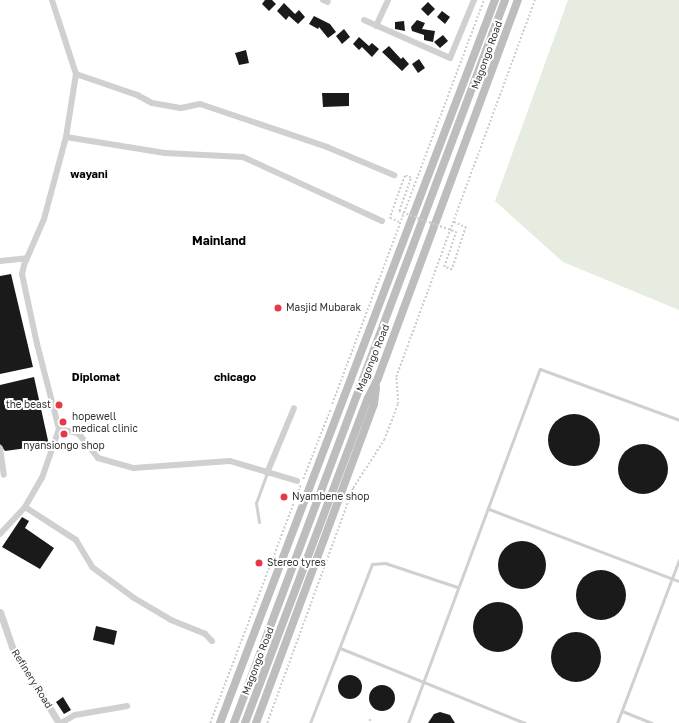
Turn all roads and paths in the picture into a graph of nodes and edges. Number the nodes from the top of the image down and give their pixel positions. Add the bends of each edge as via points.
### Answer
1 (52, 0) edge
2 (388, 0) edge
3 (474, 0) edge
4 (484, 0) edge
5 (495, 0) edge
6 (505, 0) edge
7 (518, 0) edge
8 (535, 0) edge
9 (364, 20) dead end
10 (376, 26) junction
11 (76, 74) junction
12 (66, 137) junction
13 (394, 175) dead end
14 (382, 221) dead end
15 (400, 222) junction
16 (454, 222) junction
17 (27, 258) junction
18 (0, 260) edge
19 (378, 378) junction
20 (294, 408) dead end
21 (679, 420) edge
22 (59, 429) junction
23 (0, 448) edge
24 (2, 466) edge
25 (267, 473) junction
26 (4, 476) dead end
27 (297, 481) dead end
28 (25, 507) junction
29 (489, 510) junction
30 (259, 522) dead end
31 (0, 534) edge
32 (679, 560) edge
33 (672, 578) junction
34 (679, 580) edge
35 (457, 587) junction
36 (0, 612) edge
37 (212, 641) dead end
38 (340, 648) junction
39 (425, 682) junction
40 (127, 706) dead end
41 (622, 711) junction
42 (370, 719) dead end
43 (60, 723) edge
44 (210, 723) edge
45 (220, 723) edge
46 (234, 723) edge
47 (245, 723) edge
48 (256, 723) edge
49 (267, 723) edge
50 (310, 723) edge
51 (370, 723) edge
52 (408, 723) edge
53 (525, 723) edge
54 (617, 723) edge
55 (652, 723) edge

1 - 11 street
2 - 10 street
3 - 10 street via 450,58
4 - 15 path
5 - 45 main road
6 - 46 main road, Magongo Road
7 - 19 main road, Magongo Road
8 - 16 path
9 - 10 street
11 - 12 street
11 - 13 street via 137,95 152,103 181,108 200,104 327,147
12 - 14 street via 165,153 242,157 285,174
12 - 17 street via 44,219
15 - 16 path, bridge via 390,218 405,176 411,178 399,211 456,232 444,267 452,270 466,227
15 - 44 path
16 - 49 path via 396,377 398,404 384,440 353,488
17 - 18 street
17 - 22 street via 22,274
19 - 47 main road, Magongo Road via 304,564
19 - 48 main road via 374,404
20 - 25 street
21 - 29 lane via 540,369
22 - 25 street via 78,433 98,458 134,468 230,461
22 - 28 street via 42,478
23 - 24 street
24 - 26 street
25 - 27 street
25 - 30 lane via 256,503
28 - 31 street
28 - 37 street via 76,540 92,567 134,598 171,620 205,634
29 - 33 lane
29 - 35 lane
32 - 33 lane
33 - 34 lane
33 - 41 lane
35 - 38 lane via 385,563 375,563 370,568
35 - 39 lane
36 - 43 street, Refinery Road via 12,647
38 - 39 lane
38 - 50 lane
39 - 52 lane
39 - 53 lane
40 - 43 street via 74,715
41 - 54 lane
41 - 55 lane
42 - 51 path

